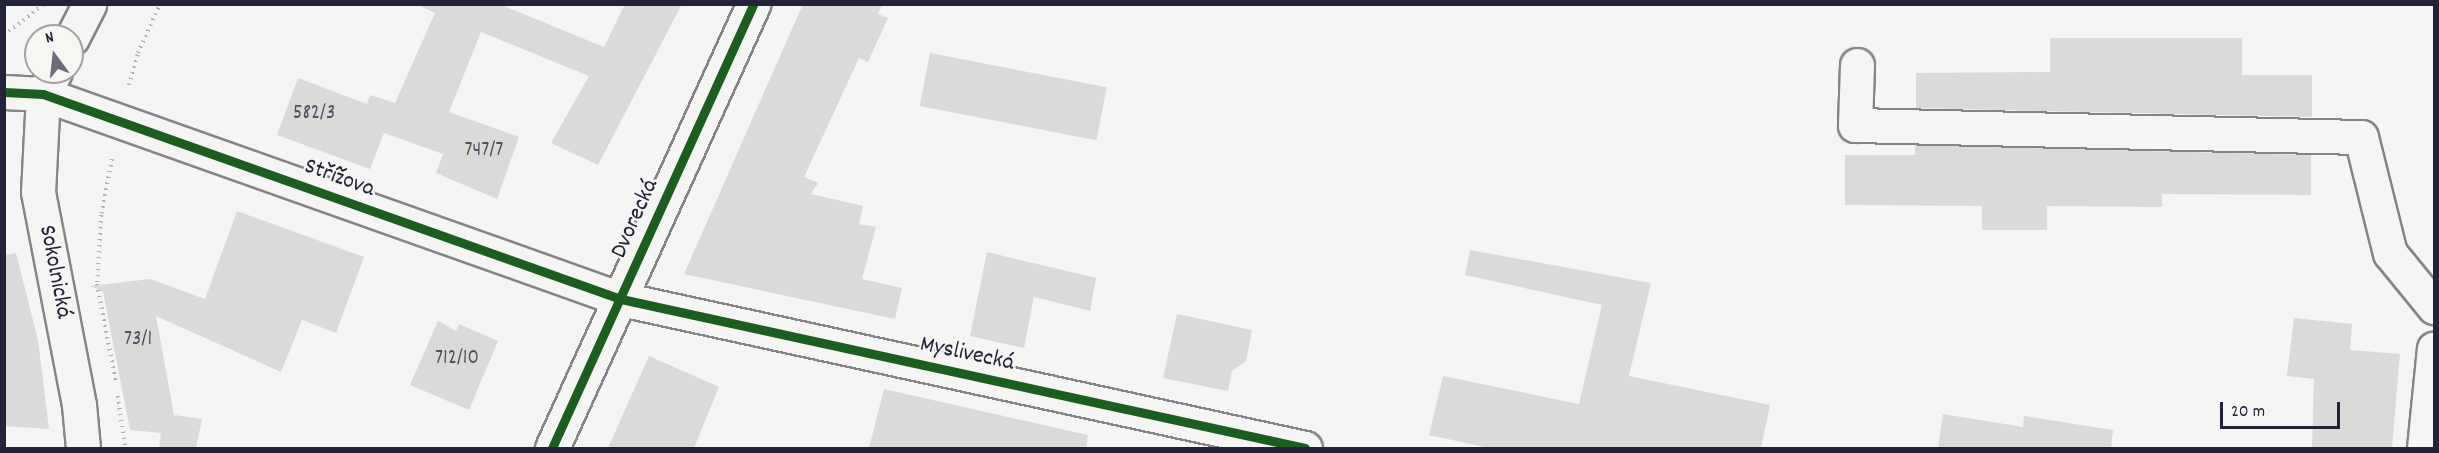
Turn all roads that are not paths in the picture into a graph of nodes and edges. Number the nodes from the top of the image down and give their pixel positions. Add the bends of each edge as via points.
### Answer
1 (89, 4) edge
2 (753, 4) edge
3 (79, 24) edge
4 (1857, 65) dead end
5 (44, 84) edge
6 (49, 84) edge
7 (51, 84) edge
8 (4, 92) edge
9 (621, 299) junction
10 (2434, 308) edge
11 (2434, 348) edge
12 (83, 448) edge
13 (552, 448) edge
14 (1305, 448) edge
15 (2424, 448) edge

1 - 3 street
2 - 9 street, Dvorecká
4 - 10 street via 1855,125 2361,137 2390,253
5 - 8 street, Střížova
6 - 12 street, Sokolnická via 38,192 80,405
7 - 9 street, Střížova via 119,121
9 - 13 street, Dvorecká
9 - 14 street, Myslivecká
11 - 15 street

